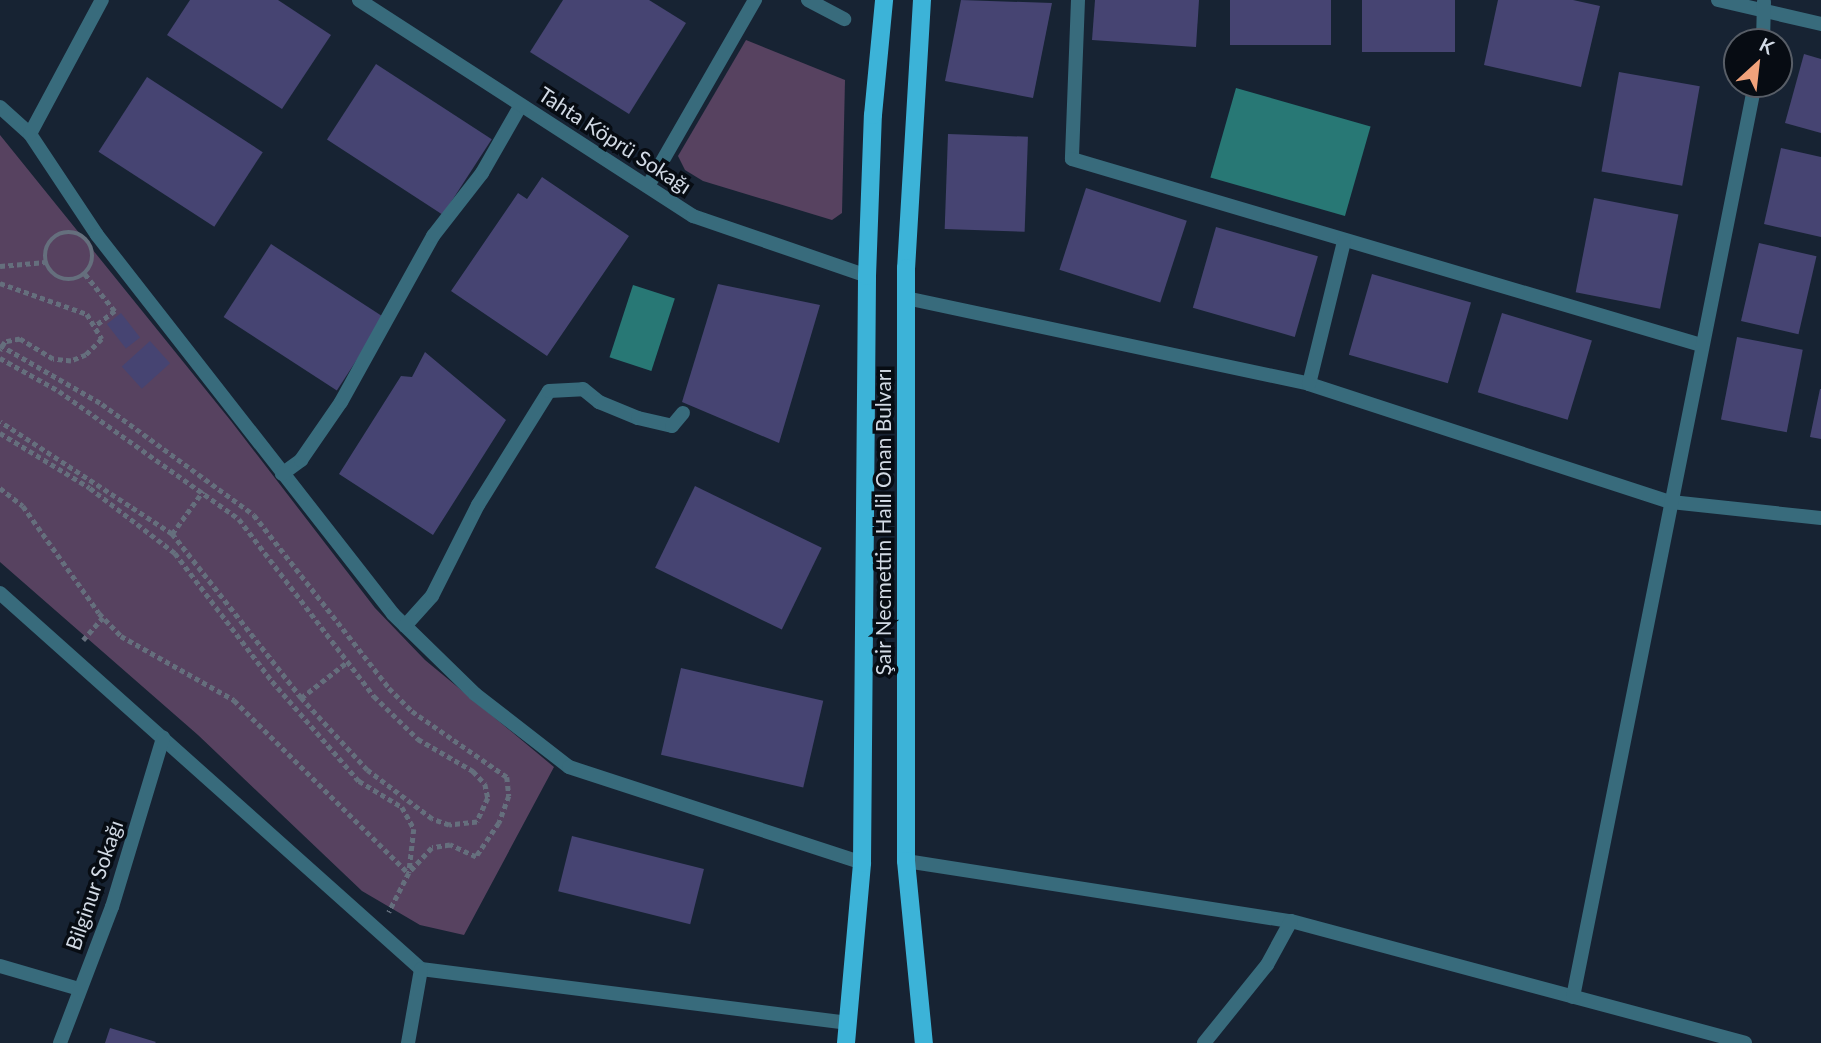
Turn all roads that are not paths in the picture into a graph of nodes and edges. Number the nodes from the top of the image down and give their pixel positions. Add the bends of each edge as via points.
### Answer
1 (102, 0) edge
2 (359, 0) edge
3 (755, 0) edge
4 (808, 0) edge
5 (884, 0) edge
6 (922, 0) edge
7 (1078, 0) edge
8 (1718, 0) edge
9 (1765, 4) edge
10 (844, 19) dead end
11 (1821, 24) edge
12 (1764, 28) edge
13 (1752, 98) edge
14 (522, 105) junction
15 (0, 107) edge
16 (30, 134) junction
17 (648, 186) junction
18 (1344, 242) junction
19 (867, 276) junction
20 (906, 298) junction
21 (1701, 345) junction
22 (1309, 384) junction
23 (682, 413) dead end
24 (282, 474) junction
25 (1671, 502) junction
26 (1821, 518) edge
27 (0, 593) edge
28 (405, 625) junction
29 (163, 738) junction
30 (905, 861) junction
31 (862, 863) junction
32 (1291, 921) junction
33 (0, 966) edge
34 (421, 969) junction
35 (79, 989) junction
36 (1573, 997) junction
37 (849, 1023) junction
38 (60, 1043) edge
39 (408, 1043) edge
40 (846, 1043) edge
41 (924, 1043) edge
42 (1203, 1043) edge
43 (1745, 1043) edge

1 - 16 street
2 - 14 street, Tahta Köprü Sokağı
3 - 17 street
4 - 10 street
5 - 19 main road, Şair Necmettin Halil Onan Bulvarı via 873,115
6 - 20 main road, Şair Necmettin Halil Onan Bulvarı
7 - 18 street via 1072,159
8 - 9 street
9 - 11 street
9 - 12 street
13 - 21 street
14 - 17 street, Tahta Köprü Sokağı
14 - 24 street via 482,173 433,236 341,401 300,460
15 - 16 street
16 - 24 street via 97,235
17 - 19 street, Tahta Köprü Sokağı via 693,216
18 - 21 street
18 - 22 street
19 - 31 main road, Şair Necmettin Halil Onan Bulvarı
20 - 22 street
20 - 30 main road, Şair Necmettin Halil Onan Bulvarı
21 - 25 street
22 - 25 street
23 - 28 street via 673,426 599,402 583,389 549,391 478,505 432,596
24 - 28 street
25 - 26 street
25 - 36 street
27 - 29 street
28 - 31 street via 475,694 569,767
29 - 34 street
29 - 35 street, Bilginur Sokağı via 111,907
30 - 32 street
30 - 41 main road, Şair Necmettin Halil Onan Bulvarı
31 - 37 main road, Şair Necmettin Halil Onan Bulvarı
32 - 36 street
32 - 42 street via 1267,965
33 - 35 street
34 - 37 street
34 - 39 street
35 - 38 street, Bilginur Sokağı
36 - 43 street
37 - 40 main road, Şair Necmettin Halil Onan Bulvarı

